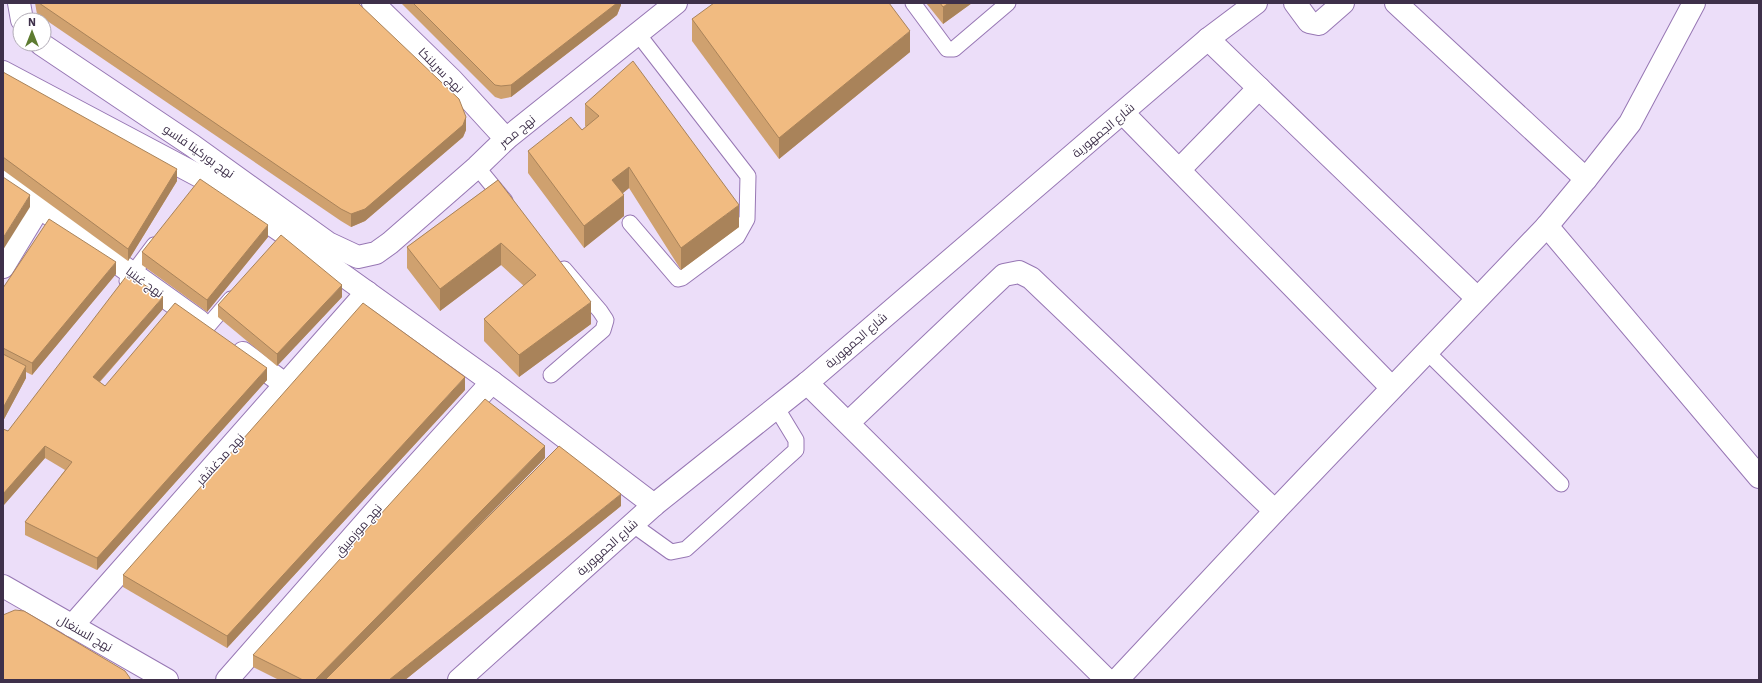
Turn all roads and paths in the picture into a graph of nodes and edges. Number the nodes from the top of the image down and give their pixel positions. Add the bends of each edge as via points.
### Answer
1 (373, 3) edge
2 (913, 3) edge
3 (1008, 3) edge
4 (1256, 3) edge
5 (1295, 3) edge
6 (1343, 3) edge
7 (1396, 3) edge
8 (1694, 3) edge
9 (670, 5) edge
10 (638, 34) junction
11 (1208, 39) junction
12 (52, 51) edge
13 (3, 72) edge
14 (1259, 88) junction
15 (1123, 113) junction
16 (506, 139) junction
17 (477, 167) junction
18 (1179, 170) junction
19 (1586, 179) junction
20 (3, 180) edge
21 (40, 206) junction
22 (513, 209) edge
23 (630, 223) dead end
24 (1546, 226) junction
25 (161, 235) edge
26 (358, 257) joint
27 (554, 257) edge
28 (3, 268) edge
29 (133, 273) junction
30 (242, 286) edge
31 (119, 292) edge
32 (367, 292) junction
33 (1478, 298) junction
34 (207, 327) junction
35 (1427, 352) junction
36 (551, 375) dead end
37 (492, 382) junction
38 (807, 383) junction
39 (286, 385) junction
40 (1392, 388) junction
41 (776, 407) junction
42 (848, 423) junction
43 (1759, 478) edge
44 (1561, 484) dead end
45 (654, 505) junction
46 (1275, 511) junction
47 (632, 524) junction
48 (6, 591) edge
49 (72, 626) junction
50 (167, 680) edge
51 (227, 680) edge
52 (458, 680) edge
53 (1107, 680) edge
54 (1117, 680) edge

1 - 16 street, نهج سريلنكا via 452,80
2 - 3 lane via 947,49 954,49
4 - 11 street, شارع الجمهورية
5 - 6 street via 1310,22 1319,24
7 - 19 street
8 - 19 street via 1630,123
9 - 10 street, نهج مصر
10 - 16 street, نهج مصر
10 - 23 lane via 748,176 747,219 737,237 678,279
11 - 14 street
11 - 15 street, شارع الجمهورية
12 - 26 street, نهج بوركينا فاسو via 193,146 328,243
13 - 32 street via 199,185 282,241
14 - 18 street
14 - 33 street
15 - 18 street
15 - 38 street, شارع الجمهورية
16 - 17 street, نهج مصر
17 - 22 lane
17 - 26 street, نهج مصر via 390,244 376,253
18 - 40 street
19 - 24 street
20 - 21 street, نهج غينيا
21 - 28 street
21 - 29 street, نهج غينيا
24 - 33 street
24 - 43 street
25 - 29 lane
27 - 36 lane via 606,320 603,330
29 - 31 lane
29 - 34 street, نهج غينيا
30 - 34 lane
32 - 37 street
32 - 39 street, نهج مدغشقر
33 - 35 street
34 - 39 street, نهج غينيا
35 - 40 street
35 - 44 lane
37 - 45 street
37 - 51 street, نهج موزمبيق
38 - 41 street, شارع الجمهورية
38 - 42 street
39 - 49 street, نهج مدغشقر
40 - 46 street
41 - 45 street, شارع الجمهورية
41 - 47 lane via 796,440 796,450 686,549 670,552
42 - 46 street via 1004,274 1019,272 1032,278
42 - 53 street
45 - 47 street, شارع الجمهورية
46 - 54 street
47 - 52 street, شارع الجمهورية
48 - 49 street, نهج السنغال
49 - 50 street, نهج السنغال

